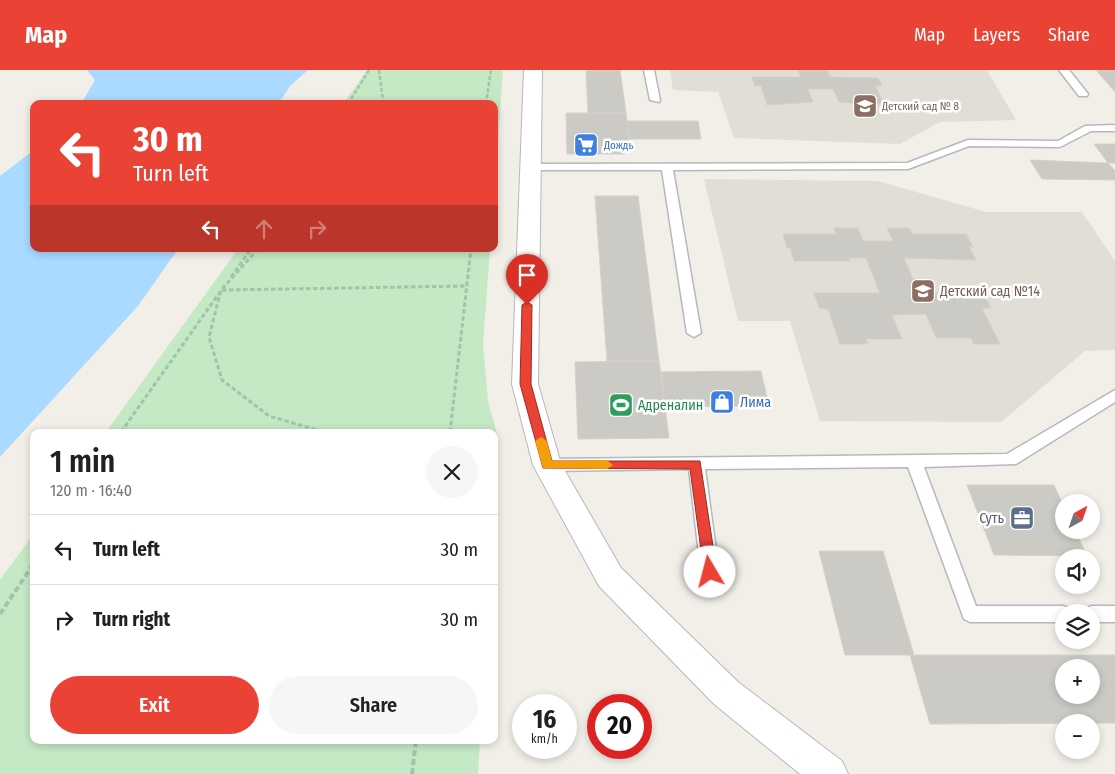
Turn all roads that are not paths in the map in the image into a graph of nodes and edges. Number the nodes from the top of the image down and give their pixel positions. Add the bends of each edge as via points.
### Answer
1 (532, 70) edge
2 (649, 70) edge
3 (1064, 70) edge
4 (1083, 94) dead end
5 (655, 100) dead end
6 (1115, 128) edge
7 (791, 166) junction
8 (531, 167) junction
9 (667, 167) junction
10 (794, 180) dead end
11 (694, 333) dead end
12 (1115, 394) edge
13 (914, 461) junction
14 (696, 464) junction
15 (548, 465) junction
16 (710, 572) dead end
17 (1055, 614) edge
18 (1100, 614) edge
19 (1115, 614) edge
20 (829, 774) edge

1 - 8 street
2 - 5 lane
3 - 4 lane
6 - 7 lane via 1089,128 1060,144 968,143 908,166
7 - 9 lane
7 - 10 lane
8 - 9 lane
8 - 15 street via 525,384
9 - 11 lane
12 - 13 lane via 1010,460
13 - 14 lane
13 - 17 lane via 970,614
14 - 15 lane
14 - 16 lane
15 - 20 street via 610,577 726,693
18 - 19 lane

